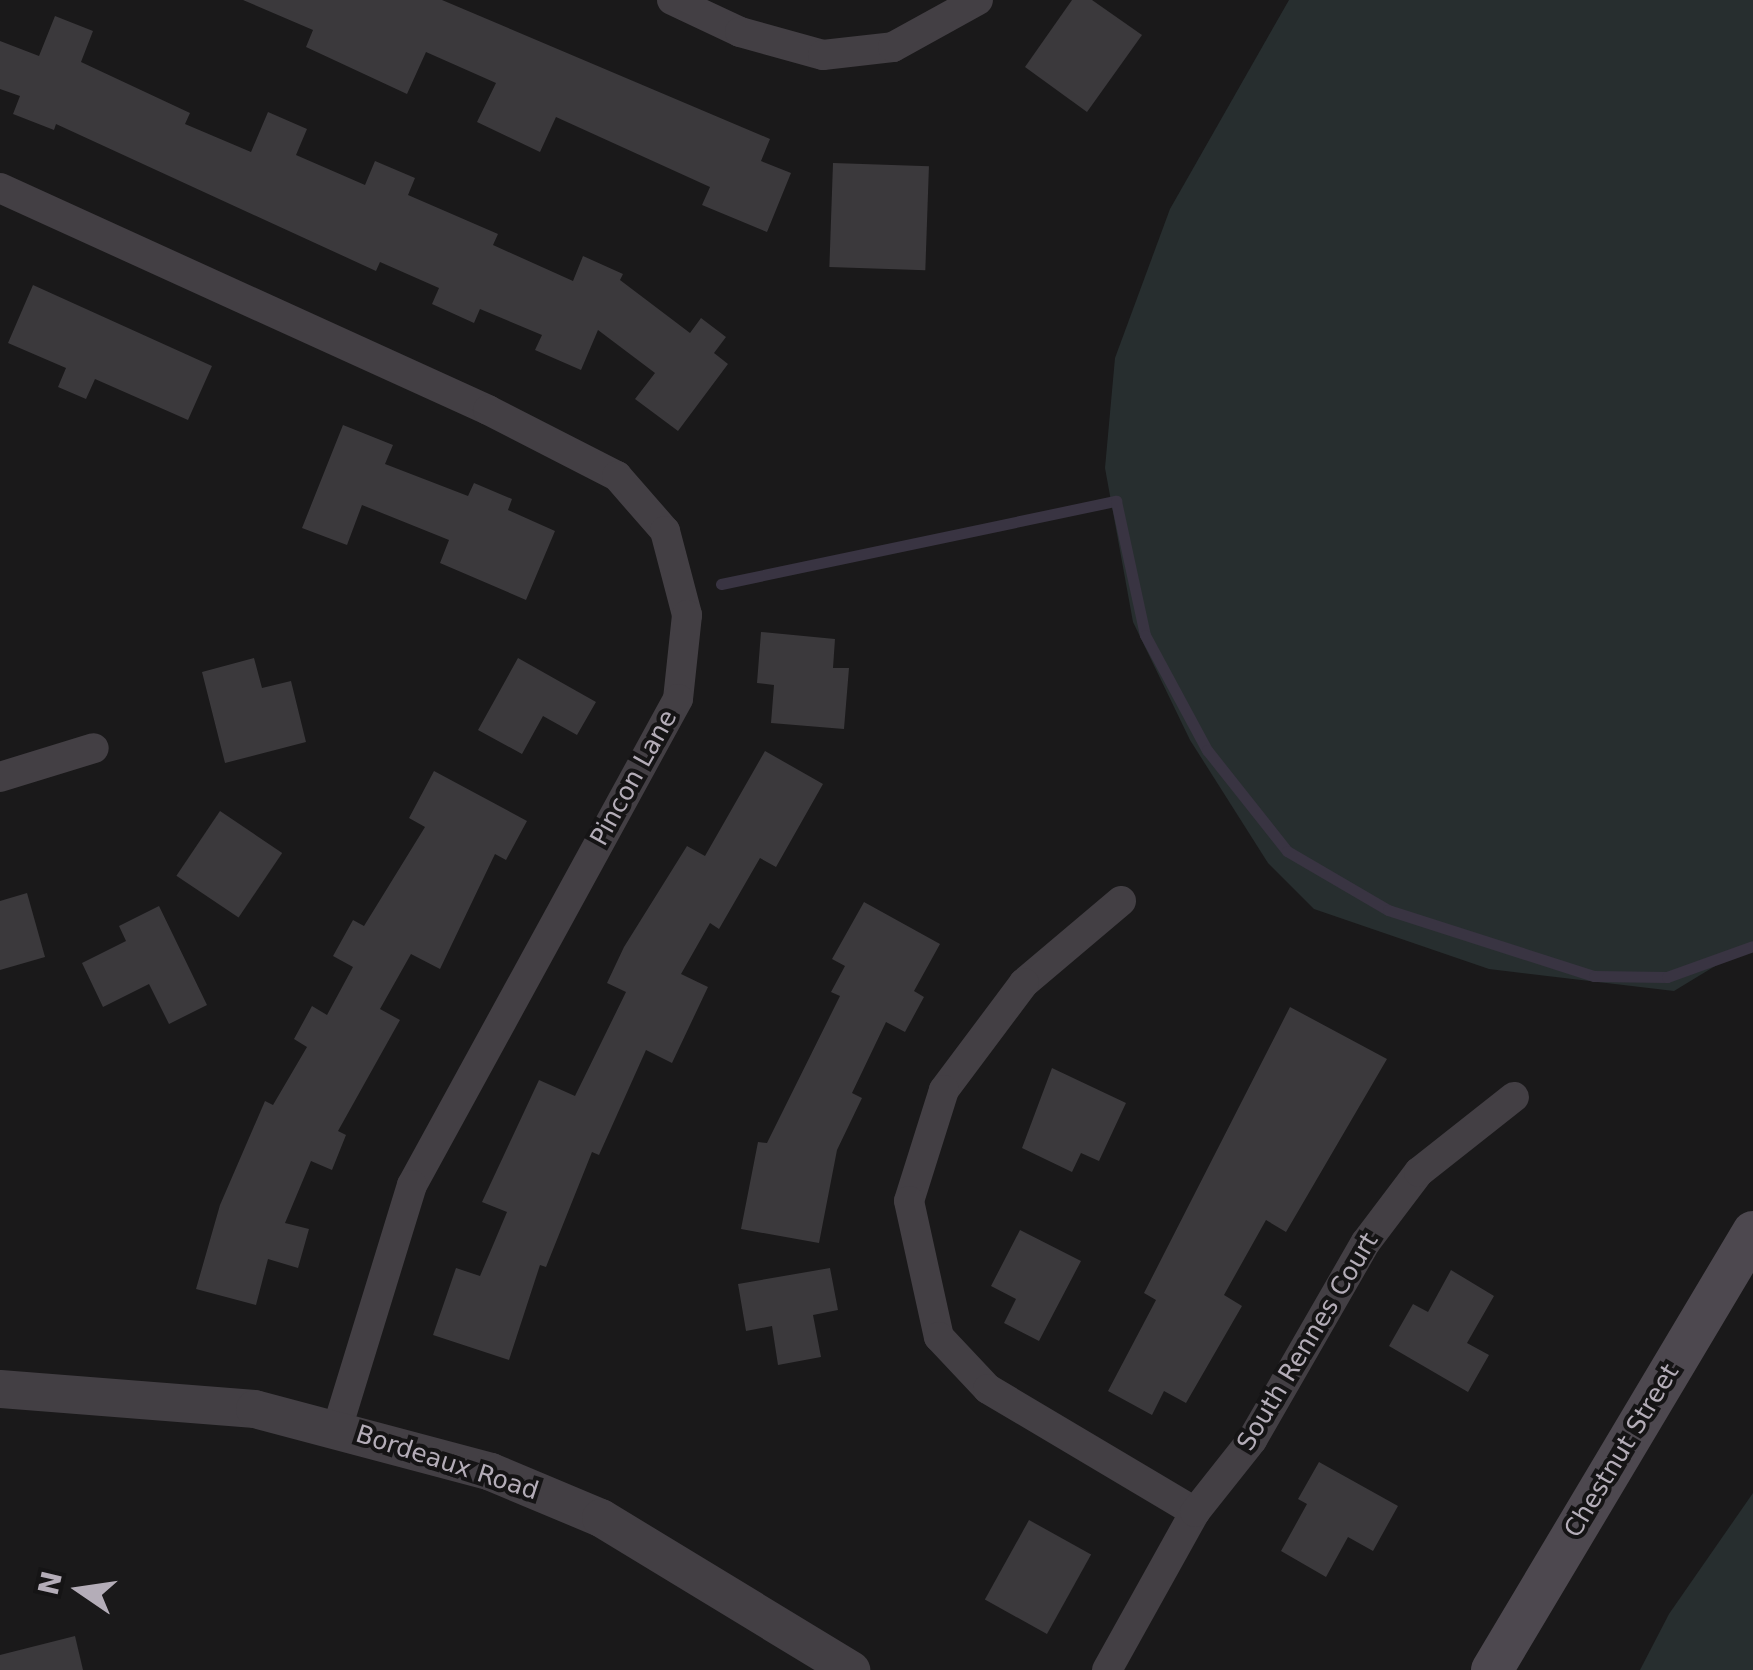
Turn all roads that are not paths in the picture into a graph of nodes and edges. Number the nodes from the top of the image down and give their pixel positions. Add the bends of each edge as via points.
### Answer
1 (672, 0) edge
2 (978, 0) edge
3 (0, 188) edge
4 (94, 748) dead end
5 (0, 778) edge
6 (1121, 901) dead end
7 (1514, 1097) dead end
8 (1753, 1232) edge
9 (0, 1389) edge
10 (338, 1426) junction
11 (1194, 1512) junction
12 (851, 1670) edge
13 (1107, 1670) edge
14 (1492, 1670) edge

1 - 2 street via 740,32 823,55 893,47
3 - 10 street, Pincon Lane via 488,410 617,476 665,531 687,615 678,699 412,1185
4 - 5 street
6 - 11 street via 1024,982 944,1090 909,1201 939,1338 988,1390
7 - 11 street, South Rennes Court via 1419,1172 1366,1242 1252,1440
8 - 14 main road, Chestnut Street
9 - 10 street, Bordeaux Road via 150,1396
10 - 12 street, Bordeaux Road via 491,1472 601,1518
11 - 13 street, South Rennes Court

